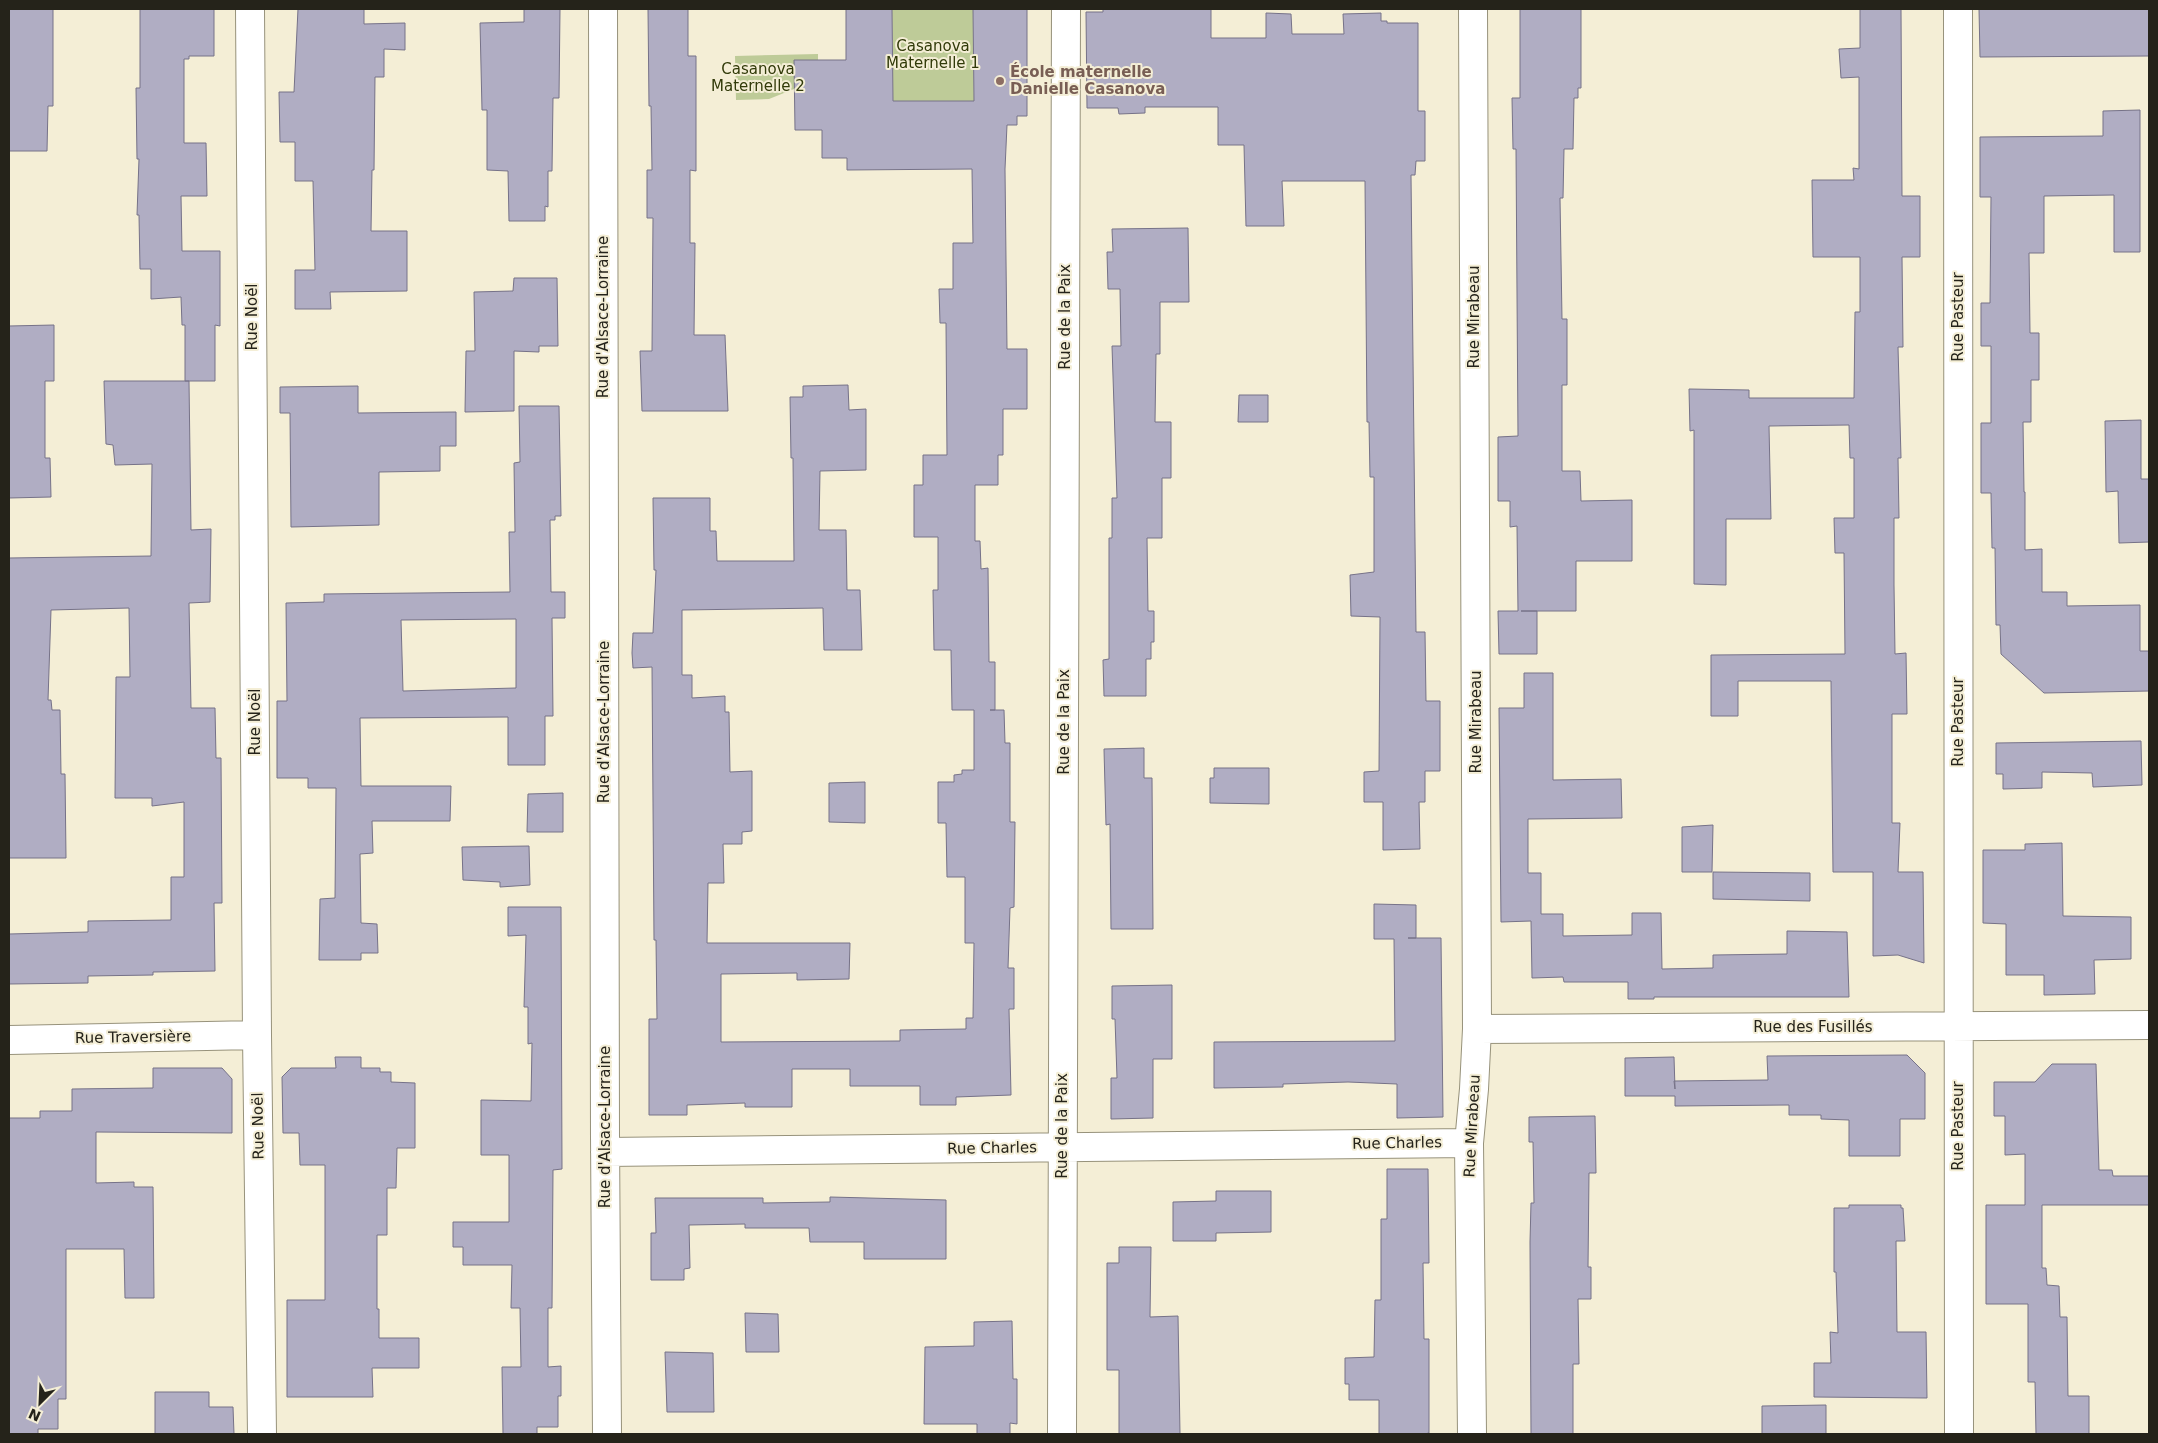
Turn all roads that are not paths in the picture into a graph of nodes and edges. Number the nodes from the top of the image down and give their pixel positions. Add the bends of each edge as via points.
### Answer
1 (250, 9) edge
2 (603, 9) edge
3 (1066, 9) edge
4 (1474, 9) edge
5 (1958, 9) edge
6 (2149, 1025) edge
7 (1957, 1026) junction
8 (1476, 1029) junction
9 (257, 1035) junction
10 (9, 1040) edge
11 (1470, 1143) junction
12 (1062, 1148) junction
13 (605, 1152) junction
14 (262, 1434) edge
15 (607, 1434) edge
16 (1062, 1434) edge
17 (1472, 1434) edge
18 (1959, 1434) edge

1 - 9 street, Rue Noël
2 - 13 street, Rue d'Alsace-Lorraine
3 - 12 street, Rue de la Paix
4 - 8 street, Rue Mirabeau
5 - 7 street, Rue Pasteur
6 - 7 street, Rue des Fusillés
7 - 8 street, Rue des Fusillés
7 - 18 street, Rue Pasteur
8 - 11 street, Rue Mirabeau
9 - 10 street, Rue Traversière
9 - 14 street, Rue Noël
11 - 12 street, Rue Charles
11 - 17 street, Rue Mirabeau
12 - 13 street, Rue Charles
12 - 16 street, Rue de la Paix
13 - 15 street, Rue d'Alsace-Lorraine

